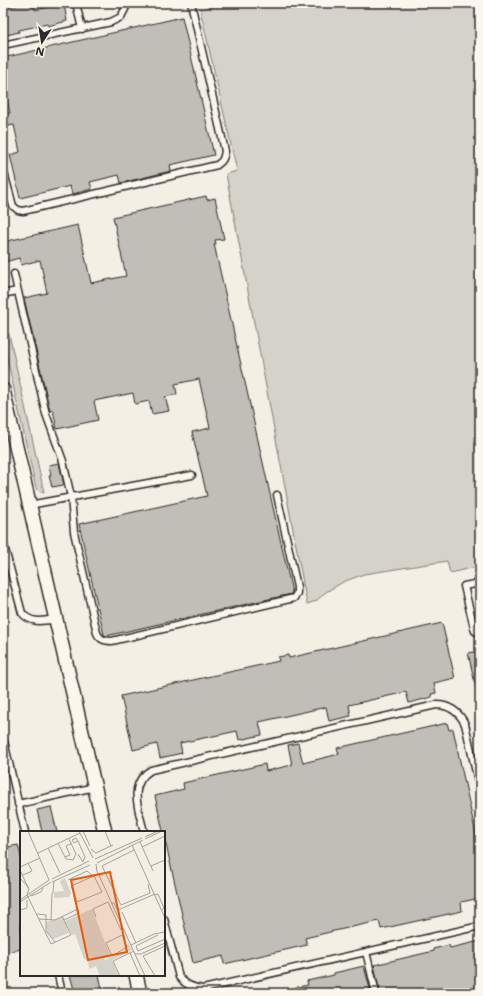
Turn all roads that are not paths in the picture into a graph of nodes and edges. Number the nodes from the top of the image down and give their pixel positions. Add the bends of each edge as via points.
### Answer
1 (76, 3) edge
2 (128, 3) edge
3 (191, 3) edge
4 (82, 29) junction
5 (3, 45) edge
6 (3, 169) edge
7 (14, 274) dead end
8 (17, 291) junction
9 (3, 294) edge
10 (3, 390) edge
11 (192, 475) dead end
12 (277, 495) dead end
13 (71, 497) junction
14 (29, 505) junction
15 (3, 542) edge
16 (480, 583) edge
17 (56, 619) junction
18 (480, 633) edge
19 (3, 737) edge
20 (95, 787) junction
21 (480, 790) edge
22 (18, 804) junction
23 (25, 831) edge
24 (105, 831) edge
25 (144, 831) edge
26 (165, 923) edge
27 (480, 926) edge
28 (366, 952) junction
29 (58, 976) edge
30 (136, 976) edge
31 (210, 990) edge
32 (62, 993) edge
33 (140, 993) edge
34 (376, 993) edge

1 - 4 lane
2 - 4 lane via 118,19
3 - 6 lane via 225,152 221,162 23,211 13,206
4 - 5 lane
7 - 8 lane
8 - 9 lane
8 - 13 lane via 46,414 63,461
10 - 14 street
11 - 13 lane
12 - 13 lane via 297,587 294,598 112,641 104,641 97,633 74,532
13 - 14 lane
14 - 17 street
15 - 17 lane via 22,613 35,621
16 - 18 lane via 464,586 475,631
17 - 20 street
19 - 22 lane
20 - 22 lane
20 - 24 street
21 - 25 lane via 462,718 454,710 436,705 151,770 140,779 136,793
22 - 23 lane
26 - 31 lane via 179,977 186,984
27 - 28 lane
28 - 31 lane
28 - 34 lane
29 - 32 lane
30 - 33 street

